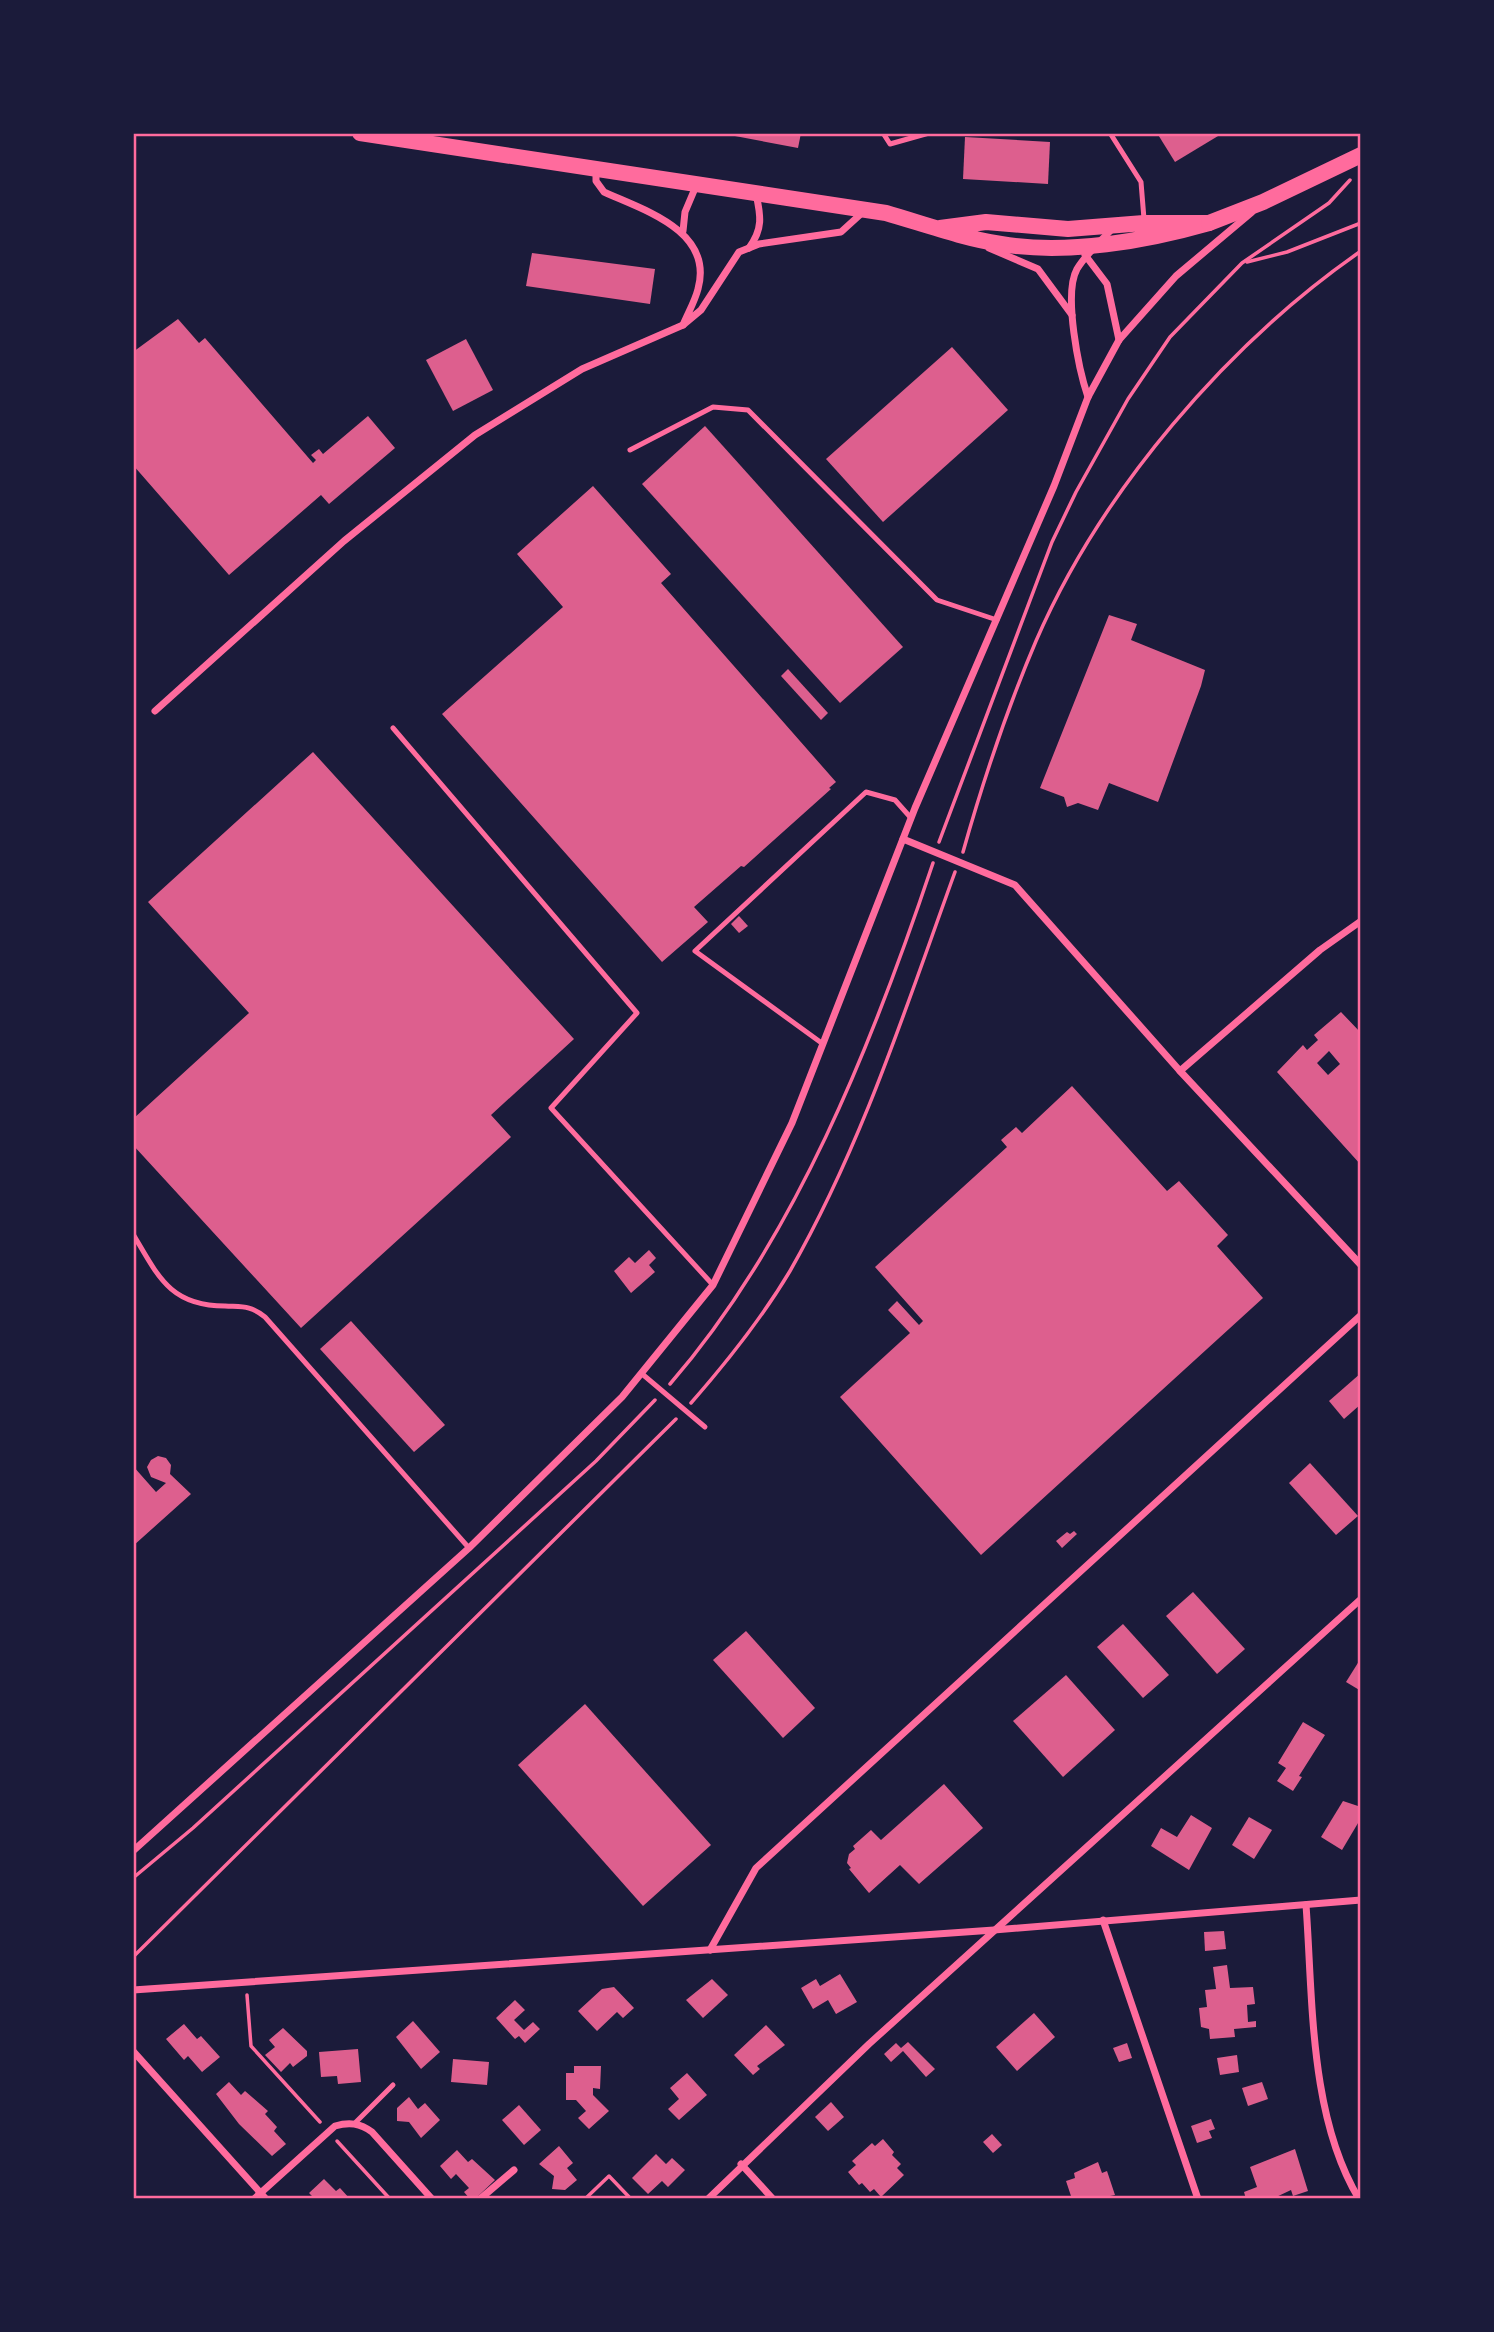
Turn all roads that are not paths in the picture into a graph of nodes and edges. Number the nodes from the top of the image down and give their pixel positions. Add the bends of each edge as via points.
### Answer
1 (360, 133) edge
2 (883, 133) edge
3 (929, 133) edge
4 (1110, 133) edge
5 (1361, 155) edge
6 (597, 169) junction
7 (698, 184) junction
8 (756, 193) junction
9 (1263, 202) junction
10 (865, 210) junction
11 (1144, 222) junction
12 (1209, 223) junction
13 (1116, 225) junction
14 (1032, 227) junction
15 (940, 228) junction
16 (683, 232) junction
17 (1069, 247) junction
18 (748, 248) junction
19 (1093, 250) junction
20 (1073, 317) junction
21 (683, 325) junction
22 (1119, 340) junction
23 (1087, 397) junction
24 (630, 450) dead end
25 (997, 620) junction
26 (155, 711) dead end
27 (393, 728) dead end
28 (911, 818) junction
29 (903, 839) junction
30 (1361, 921) edge
31 (823, 1044) junction
32 (1180, 1071) junction
33 (133, 1234) edge
34 (1361, 1265) edge
35 (713, 1284) junction
36 (1361, 1315) edge
37 (641, 1373) junction
38 (705, 1427) dead end
39 (469, 1548) junction
40 (1361, 1600) edge
41 (133, 1850) edge
42 (1361, 1900) edge
43 (1306, 1905) junction
44 (1103, 1920) junction
45 (994, 1930) junction
46 (709, 1950) junction
47 (133, 1990) edge
48 (133, 2051) edge
49 (393, 2085) dead end
50 (355, 2123) junction
51 (741, 2164) junction
52 (514, 2169) dead end
53 (264, 2196) edge
54 (254, 2199) edge
55 (432, 2199) edge
56 (480, 2199) edge
57 (708, 2199) edge
58 (773, 2199) edge
59 (1198, 2199) edge
60 (1359, 2199) edge

1 - 6 main road
2 - 3 lane via 890,144
4 - 11 lane via 1141,183
5 - 9 main road
6 - 7 main road
6 - 16 street via 596,181 604,192
7 - 8 main road
7 - 16 street via 685,212
8 - 10 main road
8 - 18 street via 759,235
9 - 12 main road
9 - 22 street via 1176,276
10 - 15 main road
10 - 18 street via 841,232
11 - 12 main road
11 - 13 main road
12 - 19 main road
13 - 14 main road
13 - 19 street
14 - 15 main road via 986,222
14 - 17 street
15 - 17 main road via 1002,245
15 - 20 street via 1038,269
16 - 21 street via 699,264 698,288
17 - 19 main road
18 - 21 street via 739,252 701,310
19 - 20 street via 1076,270
19 - 22 street via 1107,284
20 - 23 street
21 - 26 street via 582,369 475,435 344,541
22 - 23 street
23 - 25 street
24 - 25 lane via 713,407 748,410 937,600
25 - 28 street
27 - 35 lane via 638,1013 551,1108
28 - 29 street
28 - 31 lane via 895,800 866,792 695,951
29 - 31 street
29 - 32 street via 1015,885
30 - 32 street via 1320,950
31 - 35 street via 792,1123
32 - 34 street
33 - 39 lane via 159,1279 176,1295 195,1304 245,1305 265,1317
35 - 37 street
36 - 46 street via 756,1868
37 - 38 lane
37 - 39 street
39 - 41 street
40 - 45 street
42 - 43 street
43 - 44 street
43 - 60 street via 1320,2090 1348,2180
44 - 45 street
44 - 59 street
45 - 46 street
45 - 51 street
46 - 47 street
48 - 53 street
49 - 50 lane
50 - 53 street via 329,2132
50 - 55 street via 372,2133
51 - 57 street
51 - 58 street
52 - 56 street
53 - 54 street

